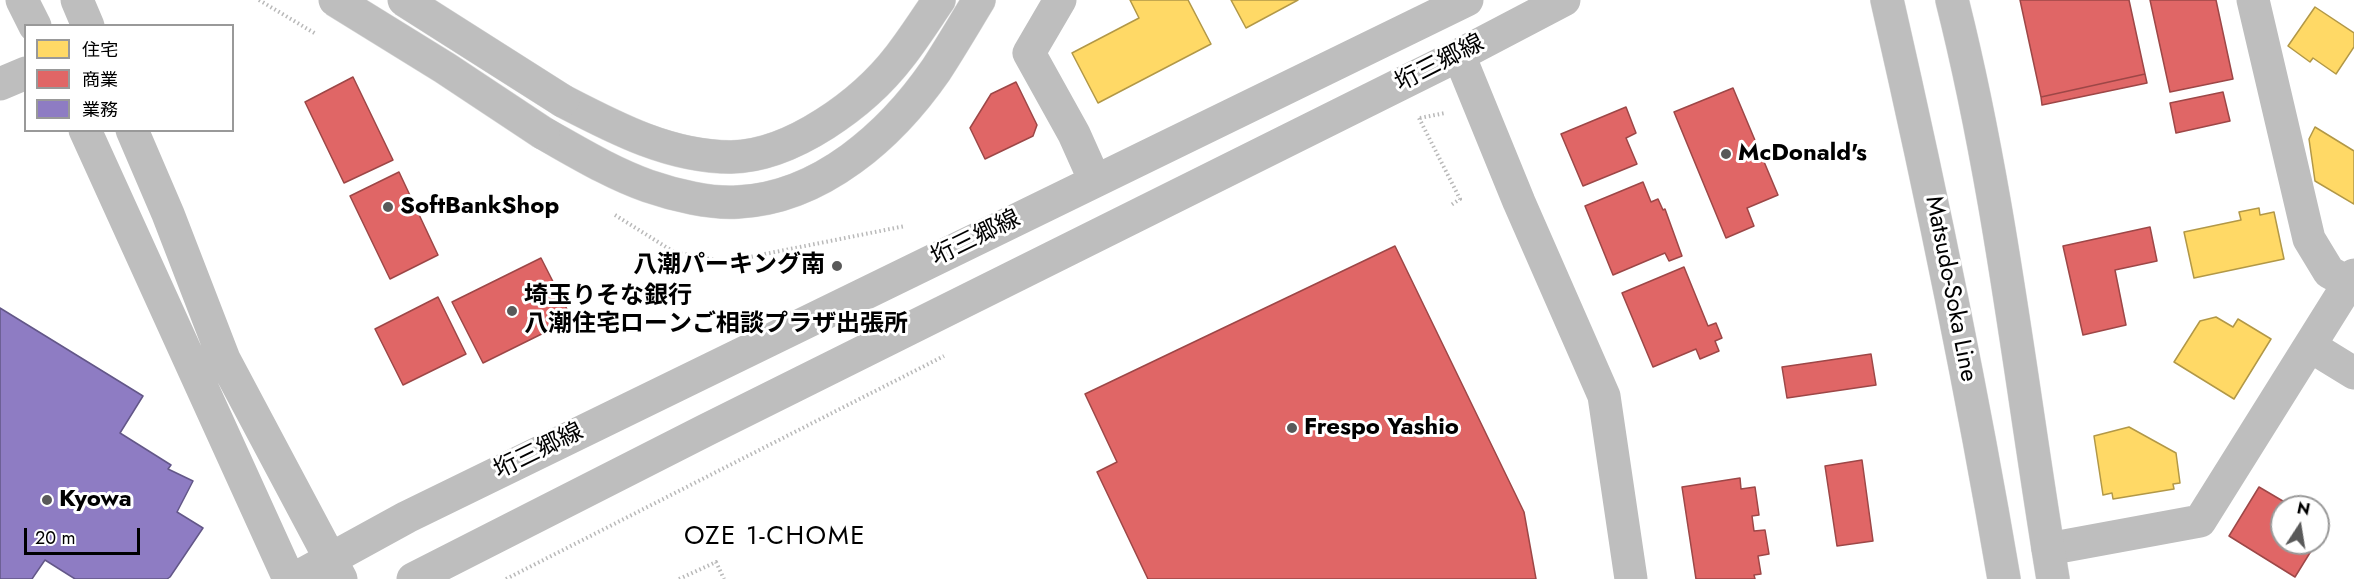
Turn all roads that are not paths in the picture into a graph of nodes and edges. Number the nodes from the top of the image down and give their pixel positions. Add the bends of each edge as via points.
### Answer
1 (22, 0) edge
2 (77, 0) edge
3 (335, 0) edge
4 (404, 0) edge
5 (939, 0) edge
6 (979, 0) edge
7 (1060, 0) edge
8 (1467, 0) edge
9 (1564, 0) edge
10 (1887, 0) edge
11 (1952, 0) edge
12 (2253, 0) edge
13 (34, 24) edge
14 (87, 24) edge
15 (1459, 55) junction
16 (24, 73) edge
17 (0, 84) edge
18 (86, 132) edge
19 (133, 132) edge
20 (1095, 181) junction
21 (2351, 279) edge
22 (2310, 346) junction
23 (2354, 373) edge
24 (2051, 564) edge
25 (336, 569) edge
26 (289, 579) edge
27 (294, 579) edge
28 (413, 579) edge
29 (1631, 579) edge
30 (2004, 579) edge

1 - 13 main road
2 - 14 main road
3 - 6 main road, bridge via 543,133 605,168 688,197 737,202 777,196 854,158 880,136 935,71
4 - 5 main road, bridge via 563,101 624,132 671,148 731,157 762,152 799,138 835,116 870,89 899,58
7 - 20 main road via 1029,53
8 - 20 main road, 垳三郷線
9 - 15 main road, 垳三郷線
10 - 30 main road, Matsudo-Soka Line via 1933,200
11 - 24 main road via 1968,64 2006,270
12 - 21 main road via 2309,239 2330,272
15 - 28 main road, 垳三郷線
15 - 29 main road via 1604,396
16 - 17 main road
18 - 26 main road
19 - 25 main road via 224,359
20 - 25 main road, 垳三郷線 via 407,517
21 - 22 main road
22 - 23 main road
22 - 24 main road via 2200,520
25 - 27 main road, 垳三郷線

